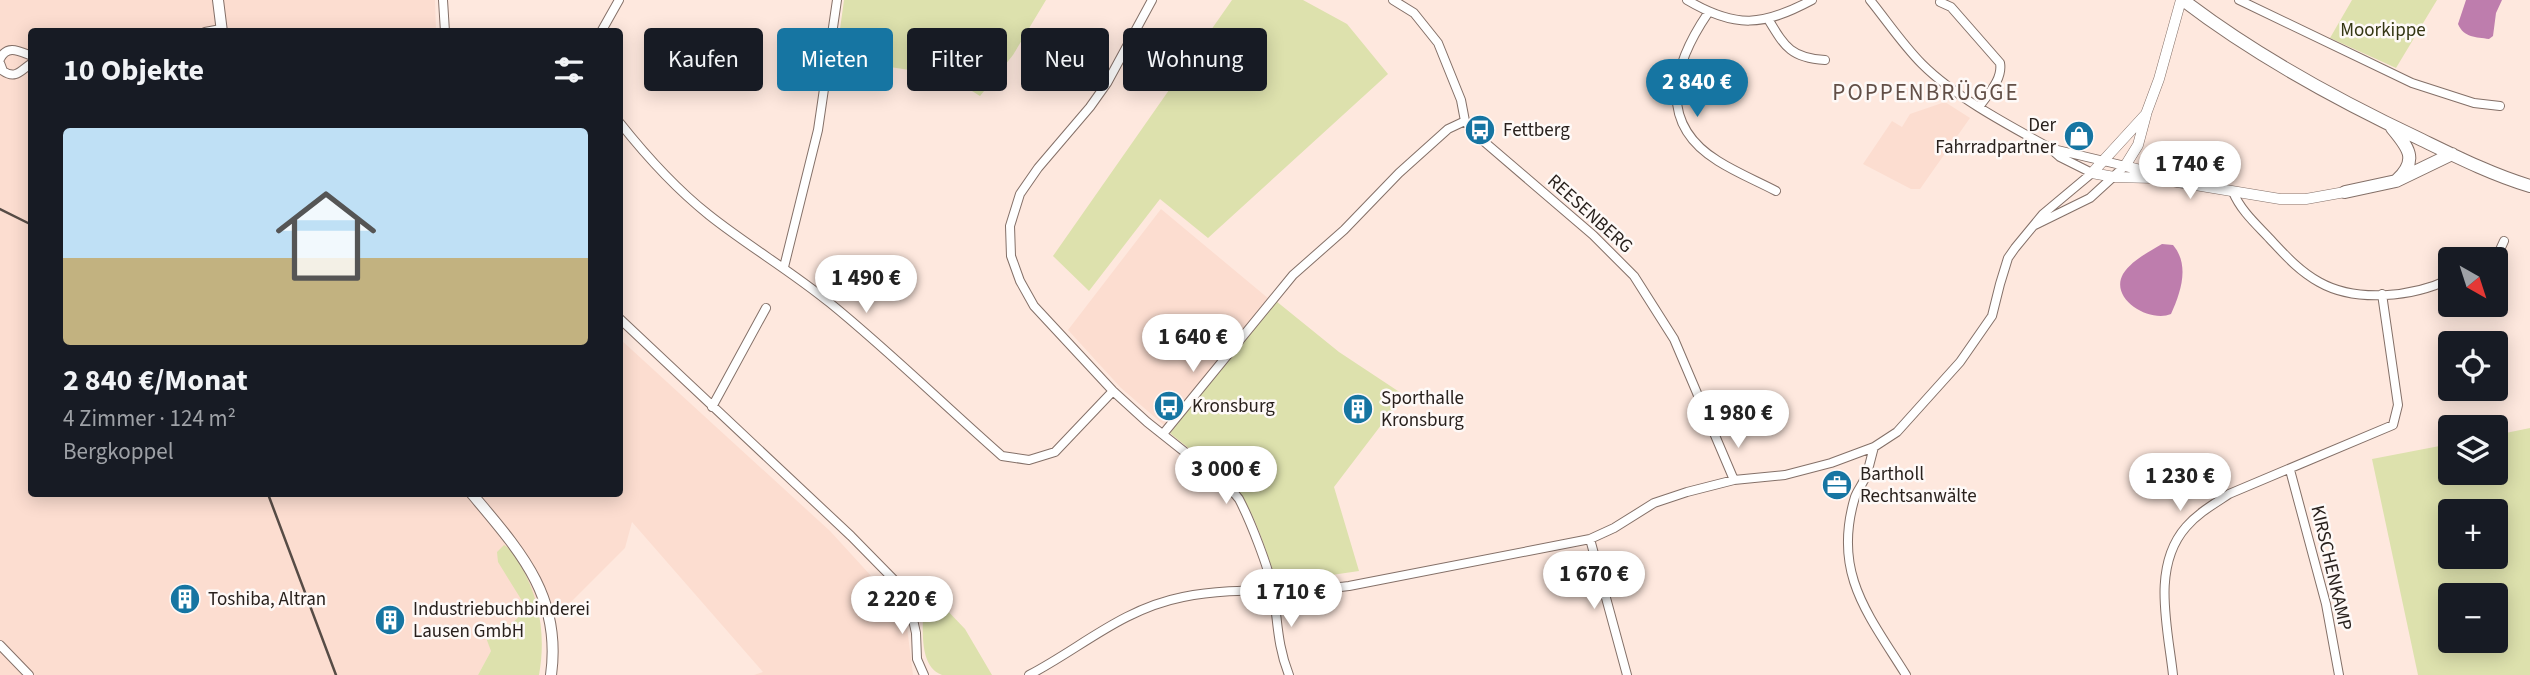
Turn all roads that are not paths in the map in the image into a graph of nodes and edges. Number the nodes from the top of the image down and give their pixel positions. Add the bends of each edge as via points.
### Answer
1 (218, 0) edge
2 (443, 0) edge
3 (619, 0) edge
4 (837, 0) edge
5 (1152, 0) edge
6 (1393, 0) edge
7 (1687, 0) edge
8 (1812, 0) edge
9 (1870, 0) edge
10 (2182, 0) edge
11 (2239, 0) edge
12 (1940, 2) dead end
13 (1708, 13) junction
14 (1768, 19) junction
15 (222, 28) edge
16 (445, 28) edge
17 (603, 28) edge
18 (28, 55) edge
19 (1825, 60) dead end
20 (0, 61) edge
21 (28, 66) edge
22 (2500, 106) dead end
23 (1979, 107) junction
24 (2146, 114) junction
25 (1465, 121) junction
26 (2388, 124) junction
27 (623, 127) edge
28 (2050, 148) junction
29 (2452, 155) junction
30 (2104, 162) junction
31 (2125, 166) junction
32 (2092, 173) junction
33 (2114, 177) junction
34 (2153, 177) junction
35 (2396, 181) junction
36 (2525, 185) edge
37 (1776, 191) dead end
38 (2233, 192) junction
39 (2345, 192) joint
40 (2033, 226) junction
41 (2504, 241) dead end
42 (2501, 247) edge
43 (784, 267) junction
44 (2438, 283) edge
45 (2382, 294) junction
46 (766, 308) dead end
47 (623, 322) edge
48 (1113, 391) junction
49 (712, 407) junction
50 (1163, 434) junction
51 (1874, 447) junction
52 (2290, 470) junction
53 (1734, 480) junction
54 (475, 497) edge
55 (1590, 539) junction
56 (1273, 589) junction
57 (0, 645) edge
58 (923, 673) edge
59 (29, 675) edge
60 (551, 675) edge
61 (1029, 675) edge
62 (1289, 675) edge
63 (1627, 675) edge
64 (1906, 675) edge
65 (2173, 675) edge
66 (2339, 675) edge

1 - 15 main road
2 - 16 street
3 - 17 street
4 - 43 street via 818,130
5 - 48 street via 1096,99 1020,194 1010,226 1011,256 1034,306
6 - 25 street, REESENBERG via 1414,13 1438,43
7 - 13 street
8 - 14 street
9 - 23 street via 1923,64
10 - 24 street
10 - 26 main road via 2304,79
11 - 22 street via 2412,83 2474,103
12 - 23 street via 1951,7 2000,63 2002,70
13 - 14 street via 1734,20
13 - 37 street via 1679,67 1677,110 1686,130 1717,161
14 - 19 street via 1783,43 1801,58
18 - 20 street via 9,50
20 - 21 street via 3,71 11,75
23 - 28 street
24 - 30 street
24 - 31 street via 2138,145
25 - 50 street via 1448,129 1293,275
25 - 53 street, REESENBERG via 1634,276 1674,339
26 - 29 main road
26 - 35 main road via 2409,153 2408,166
27 - 43 street via 672,183 710,216
28 - 30 street
28 - 32 street
29 - 35 main road
29 - 36 main road
30 - 31 street
30 - 32 street
31 - 33 street
31 - 34 street
32 - 33 street
32 - 40 street
33 - 34 street
33 - 40 street via 2090,198
34 - 38 street
35 - 39 main road
38 - 39 street via 2295,199
38 - 45 street via 2243,211 2308,275 2336,289
40 - 51 street via 2008,258 1992,316 1960,362 1897,432
41 - 42 street
43 - 48 street via 1002,456 1029,460 1055,452
44 - 45 street
45 - 52 street via 2398,405 2393,425
46 - 49 street
47 - 49 street
48 - 50 street
49 - 58 street via 907,593
50 - 56 street via 1239,499
51 - 53 street via 1785,475
51 - 64 street via 1847,536 1849,568 1859,600
52 - 65 street via 2206,508 2177,541 2165,585
52 - 66 street, KIRSCHENKAMP via 2326,604
53 - 55 street via 1654,503
54 - 60 main road via 535,576 553,634
55 - 56 street via 1349,586
55 - 63 street
56 - 61 street via 1182,597 1160,604 1099,631
56 - 62 street via 1275,624
57 - 59 street

